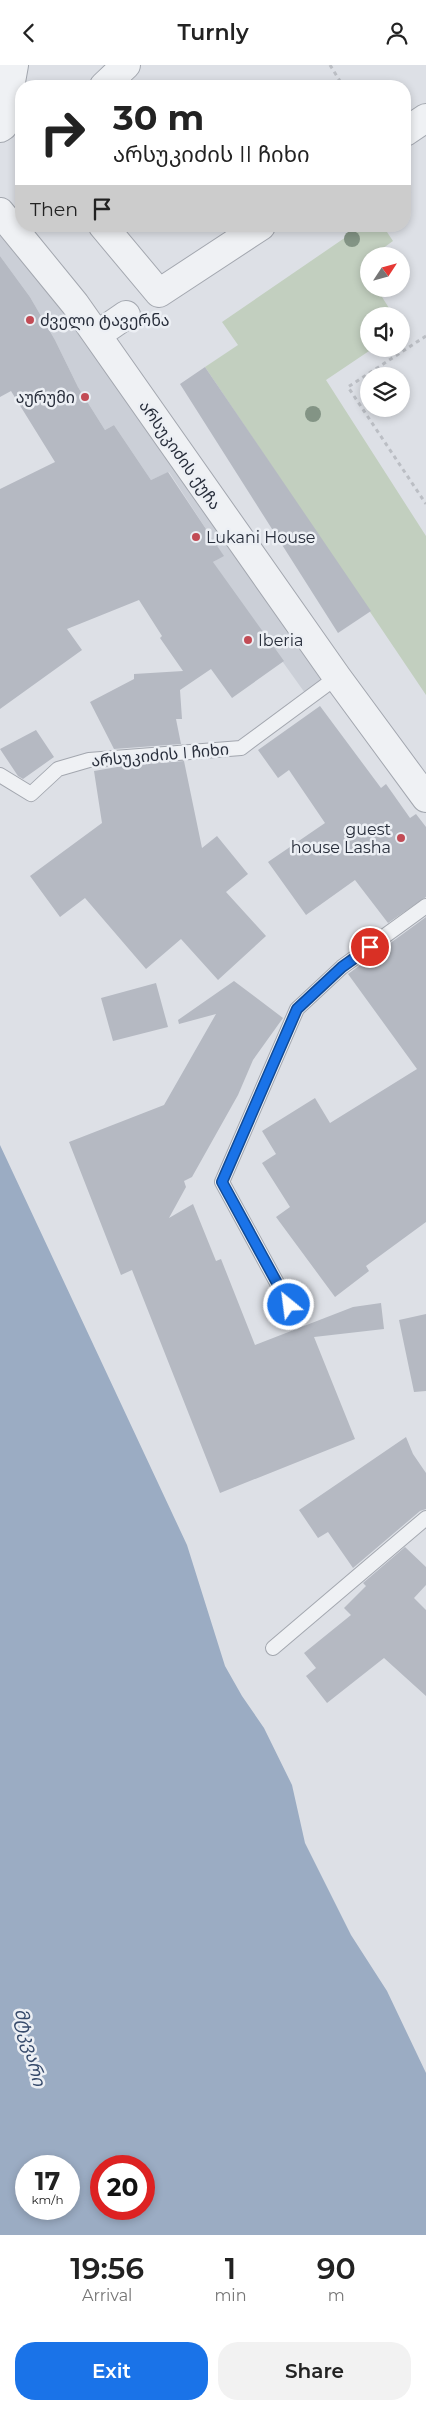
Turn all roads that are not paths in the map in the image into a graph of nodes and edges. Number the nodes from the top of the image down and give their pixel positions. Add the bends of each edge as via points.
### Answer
1 (14, 65) edge
2 (126, 65) edge
3 (110, 80) edge
4 (426, 118) edge
5 (1, 127) edge
6 (411, 128) edge
7 (0, 212) edge
8 (15, 228) edge
9 (18, 232) edge
10 (108, 232) edge
11 (252, 232) edge
12 (159, 293) junction
13 (97, 335) junction
14 (337, 677) junction
15 (0, 775) edge
16 (426, 798) edge
17 (426, 906) edge
18 (289, 1305) dead end
19 (426, 1518) edge
20 (273, 1648) dead end

1 - 5 street
2 - 3 street
4 - 6 street
7 - 8 street, არსუკიძის ქუჩა
9 - 13 street, არსუკიძის ქუჩა
10 - 12 street
11 - 12 street
12 - 13 street
13 - 14 street, არსუკიძის ქუჩა
14 - 15 lane, არსუკიძის I ჩიხი via 241,747 89,760 58,769 31,794
14 - 16 street, არსუკიძის ქუჩა
17 - 18 lane via 342,967 297,1009 222,1182
19 - 20 lane

